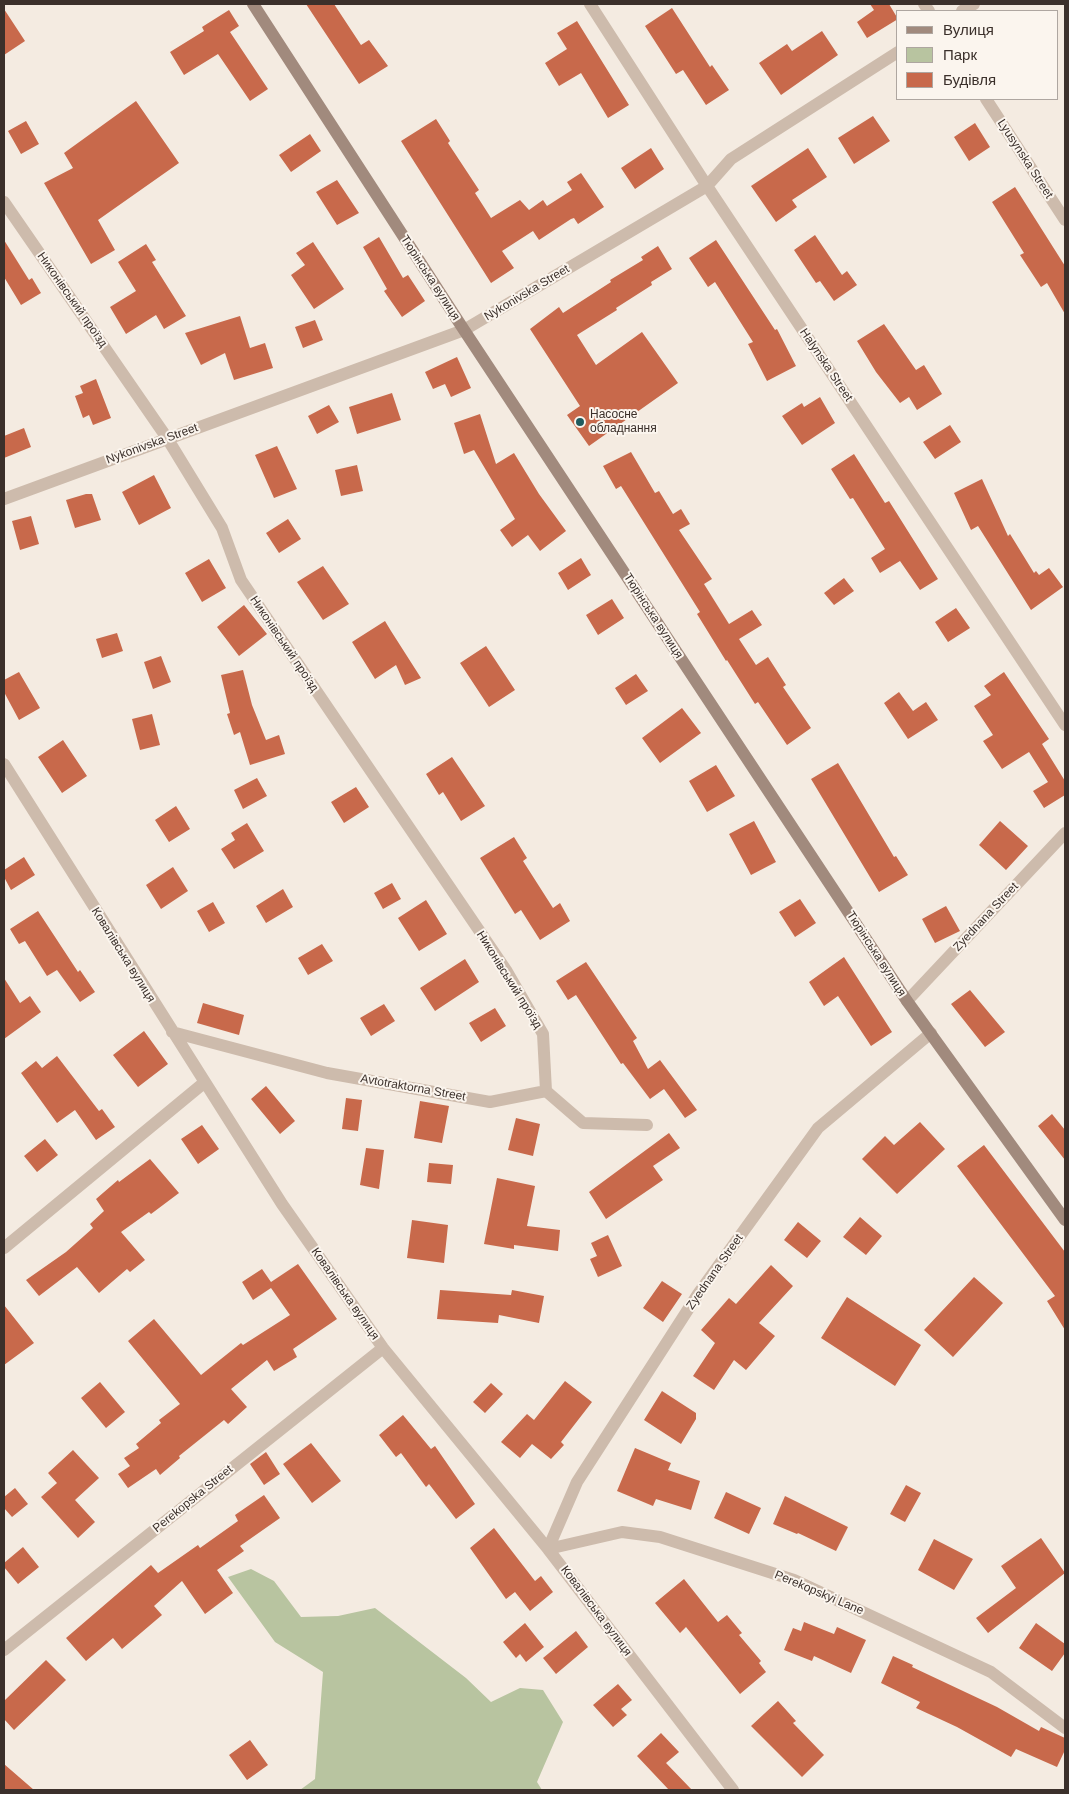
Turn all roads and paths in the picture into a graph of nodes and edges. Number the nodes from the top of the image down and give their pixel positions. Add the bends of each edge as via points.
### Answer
1 (253, 4) edge
2 (590, 4) edge
3 (896, 53) edge
4 (987, 100) edge
5 (707, 186) junction
6 (4, 202) edge
7 (1065, 220) edge
8 (464, 330) junction
9 (167, 438) junction
10 (4, 499) edge
11 (1065, 725) edge
12 (4, 764) edge
13 (1065, 833) edge
14 (907, 1001) junction
15 (172, 1032) junction
16 (931, 1033) junction
17 (205, 1082) junction
18 (546, 1090) junction
19 (647, 1125) dead end
20 (1064, 1216) edge
21 (4, 1248) edge
22 (383, 1348) junction
23 (548, 1549) junction
24 (4, 1650) edge
25 (1065, 1728) edge
26 (732, 1790) edge

1 - 8 main road, Тюрінська вулиця
2 - 5 street, Halynska Street
3 - 5 street, Nykonivska Street via 731,159
4 - 7 street, Lyusynska Street
5 - 8 street, Nykonivska Street
5 - 11 street, Halynska Street
6 - 9 street, Никонівський проїзд
8 - 9 street, Nykonivska Street
8 - 14 main road, Тюрінська вулиця
9 - 10 street, Nykonivska Street
9 - 18 street, Никонівський проїзд via 222,528 240,580 506,970 543,1034
12 - 15 street, Ковалівська вулиця
13 - 14 street, Zyednana Street
14 - 16 main road, Тюрінська вулиця
15 - 17 street, Ковалівська вулиця
15 - 18 street, Avtotraktorna Street via 327,1073 490,1102
16 - 20 main road, Тюрінська вулиця
16 - 23 street, Zyednana Street via 818,1128 698,1294 577,1482
17 - 21 street
17 - 22 street, Ковалівська вулиця via 282,1204
18 - 19 street via 582,1122
22 - 23 street, Ковалівська вулиця
22 - 24 street, Perekopska Street
23 - 25 street, Perekopskyi Lane via 622,1532 650,1535 794,1580 991,1672
23 - 26 street, Ковалівська вулиця

